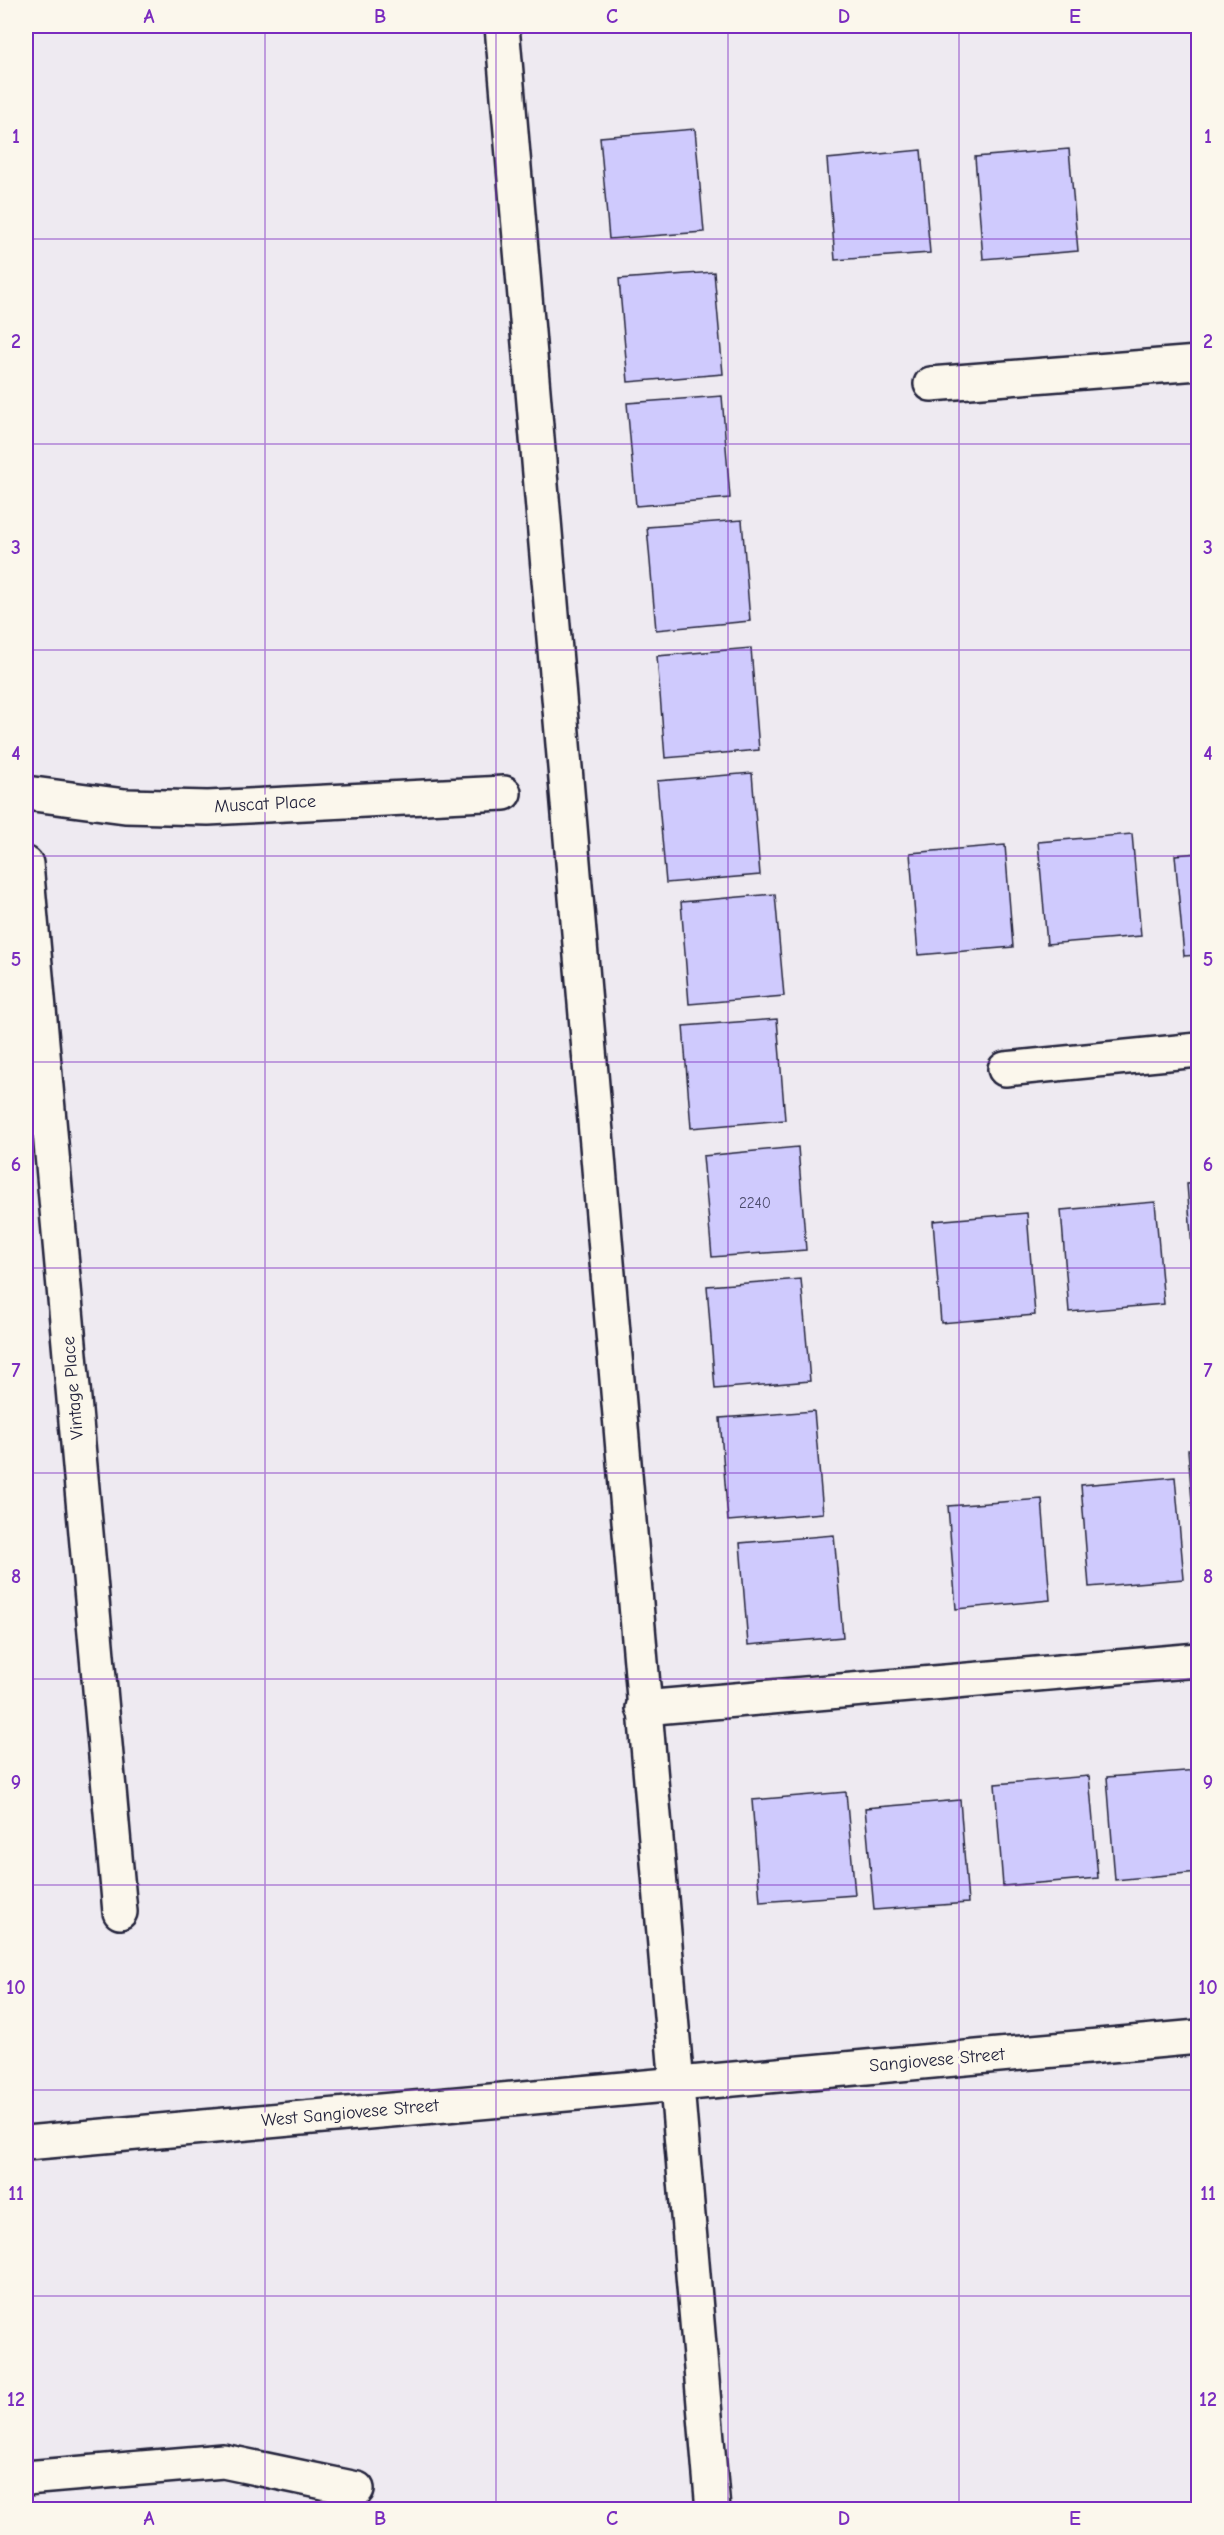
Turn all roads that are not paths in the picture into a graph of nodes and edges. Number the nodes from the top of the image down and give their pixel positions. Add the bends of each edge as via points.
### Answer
1 (502, 26) edge
2 (1198, 363) edge
3 (931, 384) dead end
4 (504, 793) dead end
5 (26, 794) edge
6 (26, 864) edge
7 (1198, 1050) edge
8 (1005, 1069) dead end
9 (1198, 1660) edge
10 (643, 1708) junction
11 (120, 1912) dead end
12 (1198, 2037) edge
13 (675, 2084) junction
14 (26, 2143) edge
15 (26, 2478) edge
16 (357, 2489) dead end
17 (713, 2510) edge

1 - 10 street
2 - 3 street
4 - 5 street, Muscat Place via 208,808 125,806
6 - 11 street, Vintage Place
7 - 8 street
9 - 10 street
10 - 13 street
12 - 13 street, Sangiovese Street
13 - 14 street, West Sangiovese Street
13 - 17 street
15 - 16 street via 223,2461

